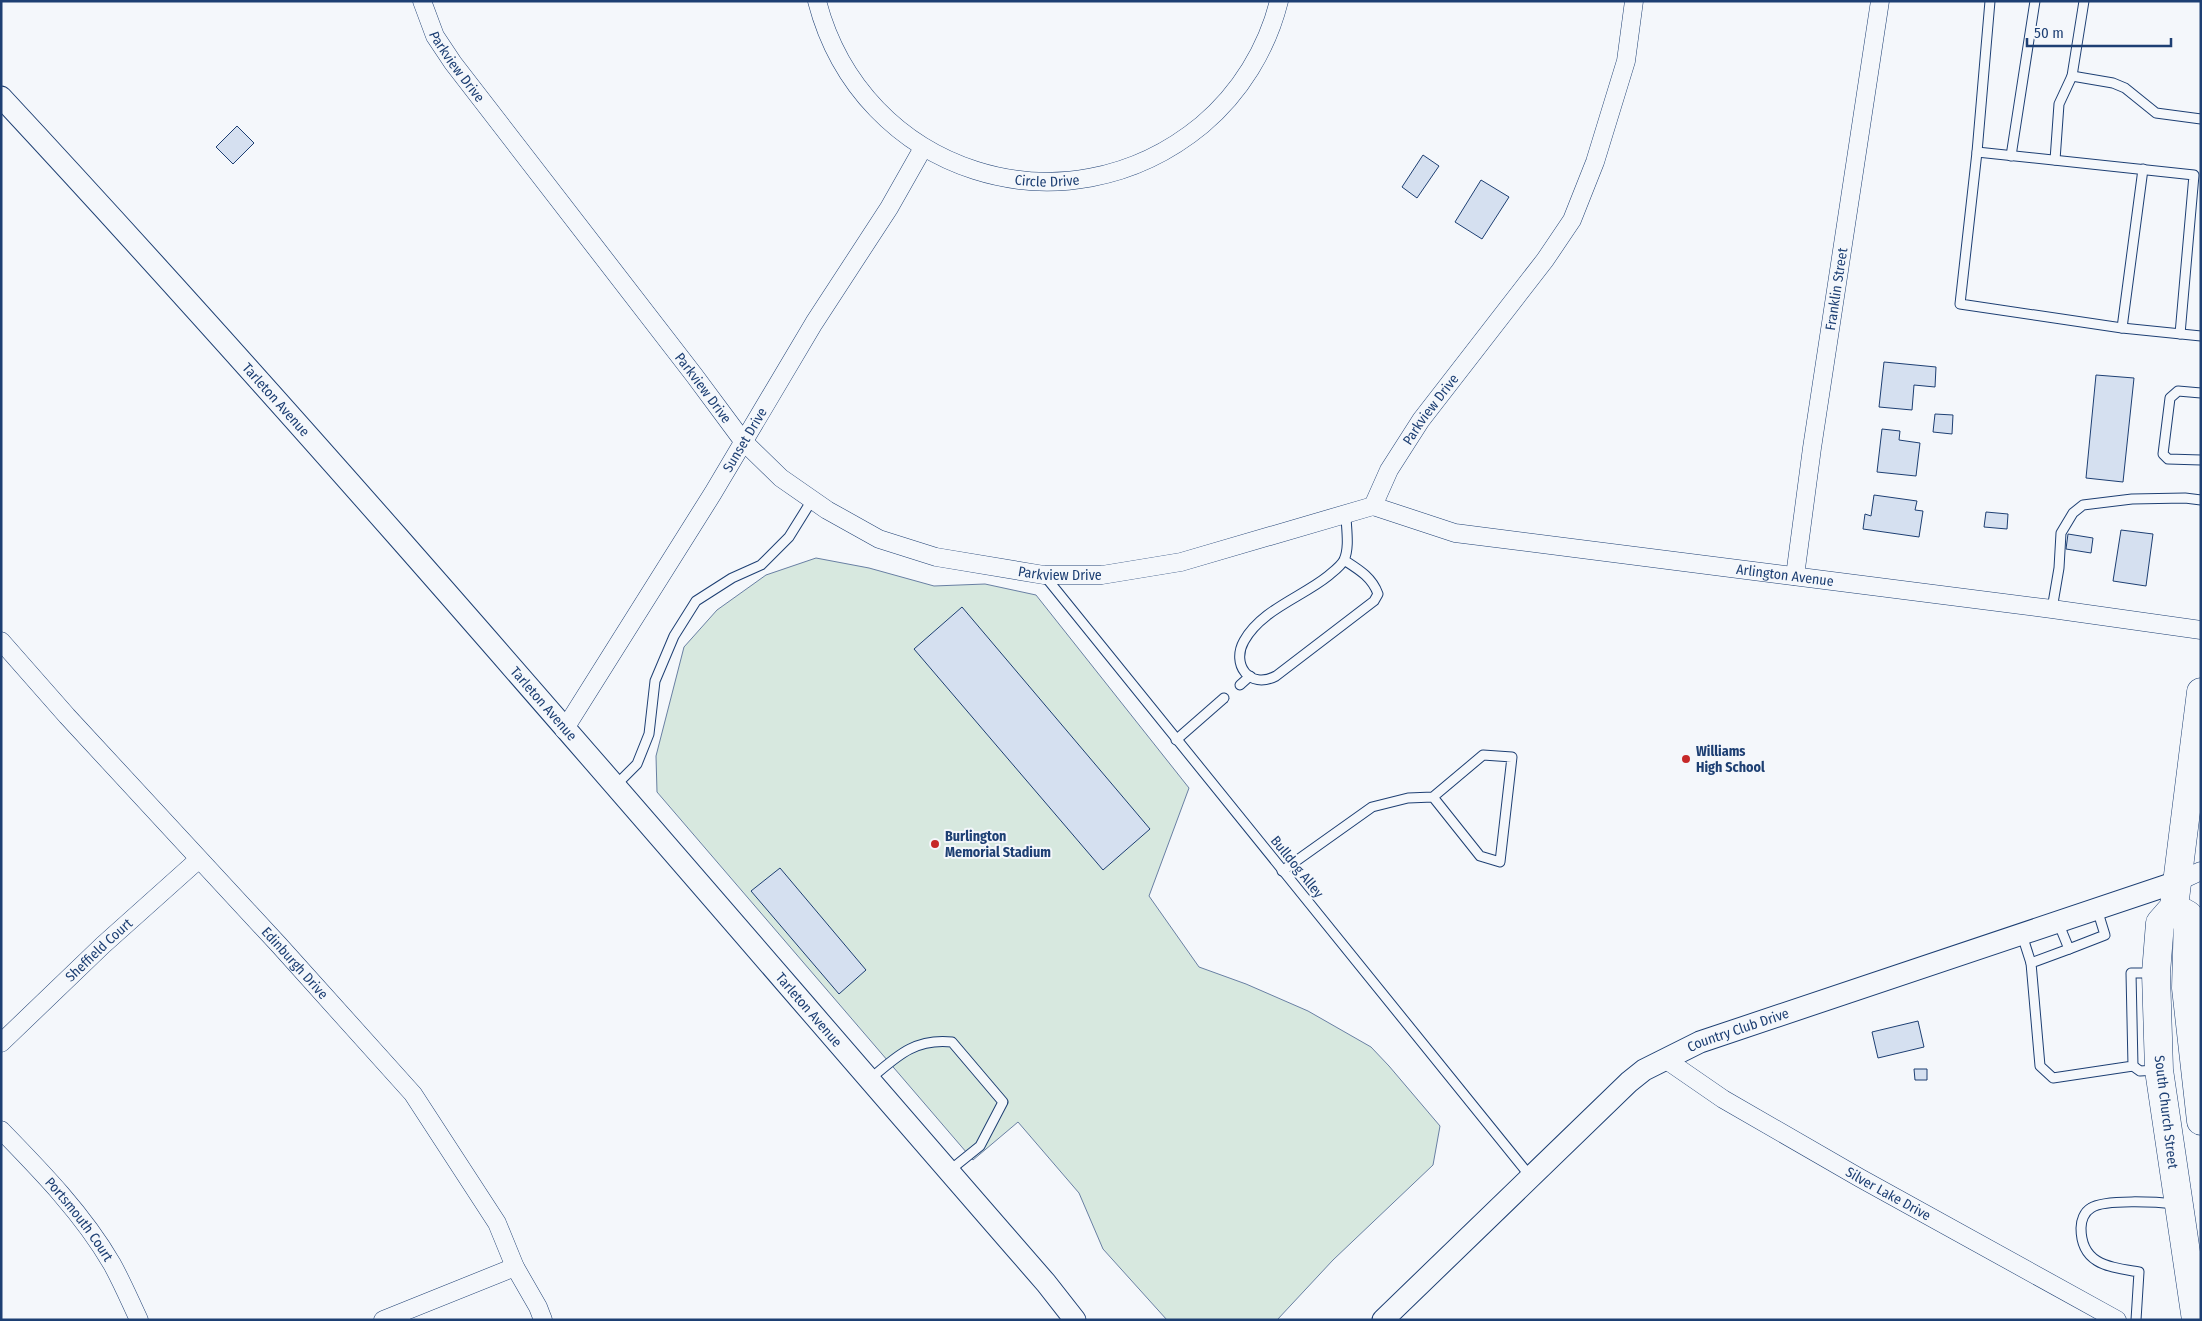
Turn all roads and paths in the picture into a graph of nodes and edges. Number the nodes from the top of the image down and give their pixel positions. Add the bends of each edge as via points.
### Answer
1 (422, 1) edge
2 (817, 1) edge
3 (1279, 1) edge
4 (1634, 1) edge
5 (1880, 1) edge
6 (1990, 1) edge
7 (2035, 1) edge
8 (2084, 1) edge
9 (2072, 76) junction
10 (1, 97) edge
11 (2201, 119) edge
12 (923, 148) junction
13 (1977, 152) junction
14 (2011, 156) junction
15 (2054, 160) junction
16 (2143, 169) junction
17 (2197, 175) edge
18 (2122, 328) junction
19 (2180, 334) junction
20 (2201, 336) edge
21 (2201, 393) edge
22 (743, 441) junction
23 (2201, 460) edge
24 (812, 500) junction
25 (2201, 500) edge
26 (1373, 506) junction
27 (1346, 514) junction
28 (1344, 560) junction
29 (1044, 575) junction
30 (1795, 576) junction
31 (2052, 609) junction
32 (2201, 630) edge
33 (1, 641) edge
34 (1250, 676) junction
35 (1240, 685) dead end
36 (2201, 692) edge
37 (1224, 698) dead end
38 (564, 730) junction
39 (1176, 740) junction
40 (615, 786) junction
41 (1433, 797) junction
42 (198, 860) junction
43 (1282, 871) junction
44 (2184, 887) edge
45 (2097, 909) junction
46 (2058, 922) junction
47 (2022, 934) junction
48 (2068, 949) junction
49 (2031, 963) junction
50 (1, 1043) edge
51 (2196, 1049) edge
52 (2146, 1056) junction
53 (1665, 1059) junction
54 (870, 1080) junction
55 (2201, 1121) edge
56 (1, 1130) edge
57 (949, 1171) junction
58 (1530, 1177) junction
59 (2178, 1204) junction
60 (515, 1267) junction
61 (1392, 1317) edge
62 (139, 1320) edge
63 (383, 1320) edge
64 (543, 1320) edge
65 (1075, 1320) edge
66 (2117, 1320) edge
67 (2136, 1320) edge
68 (2196, 1320) edge

1 - 22 street, Parkview Drive via 435,36 453,63
2 - 12 street, Circle Drive via 823,25 840,62 862,95 891,124
3 - 12 street, Circle Drive via 1260,53 1240,85 1185,139 1145,162 1101,176 1055,183 1010,180 965,168
4 - 26 street, Parkview Drive via 1626,62 1595,162 1572,220 1545,260 1421,420 1388,470
5 - 30 street, Franklin Street
6 - 13 lane
7 - 14 lane
8 - 9 lane
9 - 11 lane via 2114,83 2156,113
9 - 15 lane via 2059,104
10 - 38 street, Tarleton Avenue via 198,310
12 - 22 street, Sunset Drive
13 - 14 lane
13 - 18 lane via 1960,304
14 - 15 lane
15 - 16 lane
16 - 17 lane
16 - 18 lane
17 - 19 lane
18 - 19 lane
19 - 20 lane
21 - 23 lane via 2178,392 2170,398 2163,454 2168,459
22 - 24 street, Parkview Drive via 781,478
22 - 38 street, Sunset Drive
24 - 29 street, Parkview Drive via 879,539 936,557
24 - 40 lane via 789,537 761,565 732,578 696,601 674,636 655,681 649,734 637,764
25 - 31 lane via 2132,499 2083,505 2061,533
26 - 27 street, Parkview Drive
26 - 30 street, Arlington Avenue via 1455,533
27 - 28 lane
27 - 29 street, Parkview Drive via 1181,562 1102,575
28 - 34 lane via 1322,581 1263,619 1244,640 1240,662
28 - 34 lane via 1368,576 1376,586 1378,594 1374,601 1276,676 1256,681
29 - 39 lane, Bulldog Alley
30 - 31 street, Arlington Avenue
31 - 32 street, Arlington Avenue
33 - 42 street, Edinburgh Drive
34 - 35 lane
36 - 44 main road, South Church Street
37 - 39 lane
38 - 40 street, Tarleton Avenue
39 - 43 lane, Bulldog Alley
40 - 54 street, Tarleton Avenue
41 - 41 lane via 1480,856 1500,862 1512,757 1483,755
41 - 43 lane via 1408,798 1372,807
42 - 50 street, Sheffield Court
42 - 60 street, Edinburgh Drive via 413,1094 497,1223
43 - 58 lane, Bulldog Alley
44 - 45 street, Country Club Drive
44 - 51 main road via 2188,915 2186,988
44 - 52 main road, South Church Street via 2160,923
45 - 46 street, Country Club Drive
45 - 48 lane via 2106,935
46 - 47 street, Country Club Drive
46 - 48 lane
47 - 49 lane
47 - 53 street, Country Club Drive via 1700,1042
48 - 49 lane
49 - 52 lane via 2040,1066 2053,1078
51 - 55 main road
52 - 59 main road, South Church Street
53 - 58 street, Country Club Drive via 1629,1082
53 - 66 street, Silver Lake Drive via 1723,1099
54 - 57 street, Tarleton Avenue
54 - 57 lane via 904,1050 935,1041 952,1042 1003,1102 980,1146
56 - 62 street, Portsmouth Court via 85,1223 112,1264
57 - 65 street, Tarleton Avenue
58 - 61 street, Country Club Drive
59 - 67 lane via 2101,1204 2091,1208 2081,1224 2081,1238 2090,1255 2107,1266 2139,1272
59 - 68 main road, South Church Street
60 - 63 street
60 - 64 street, Edinburgh Drive

